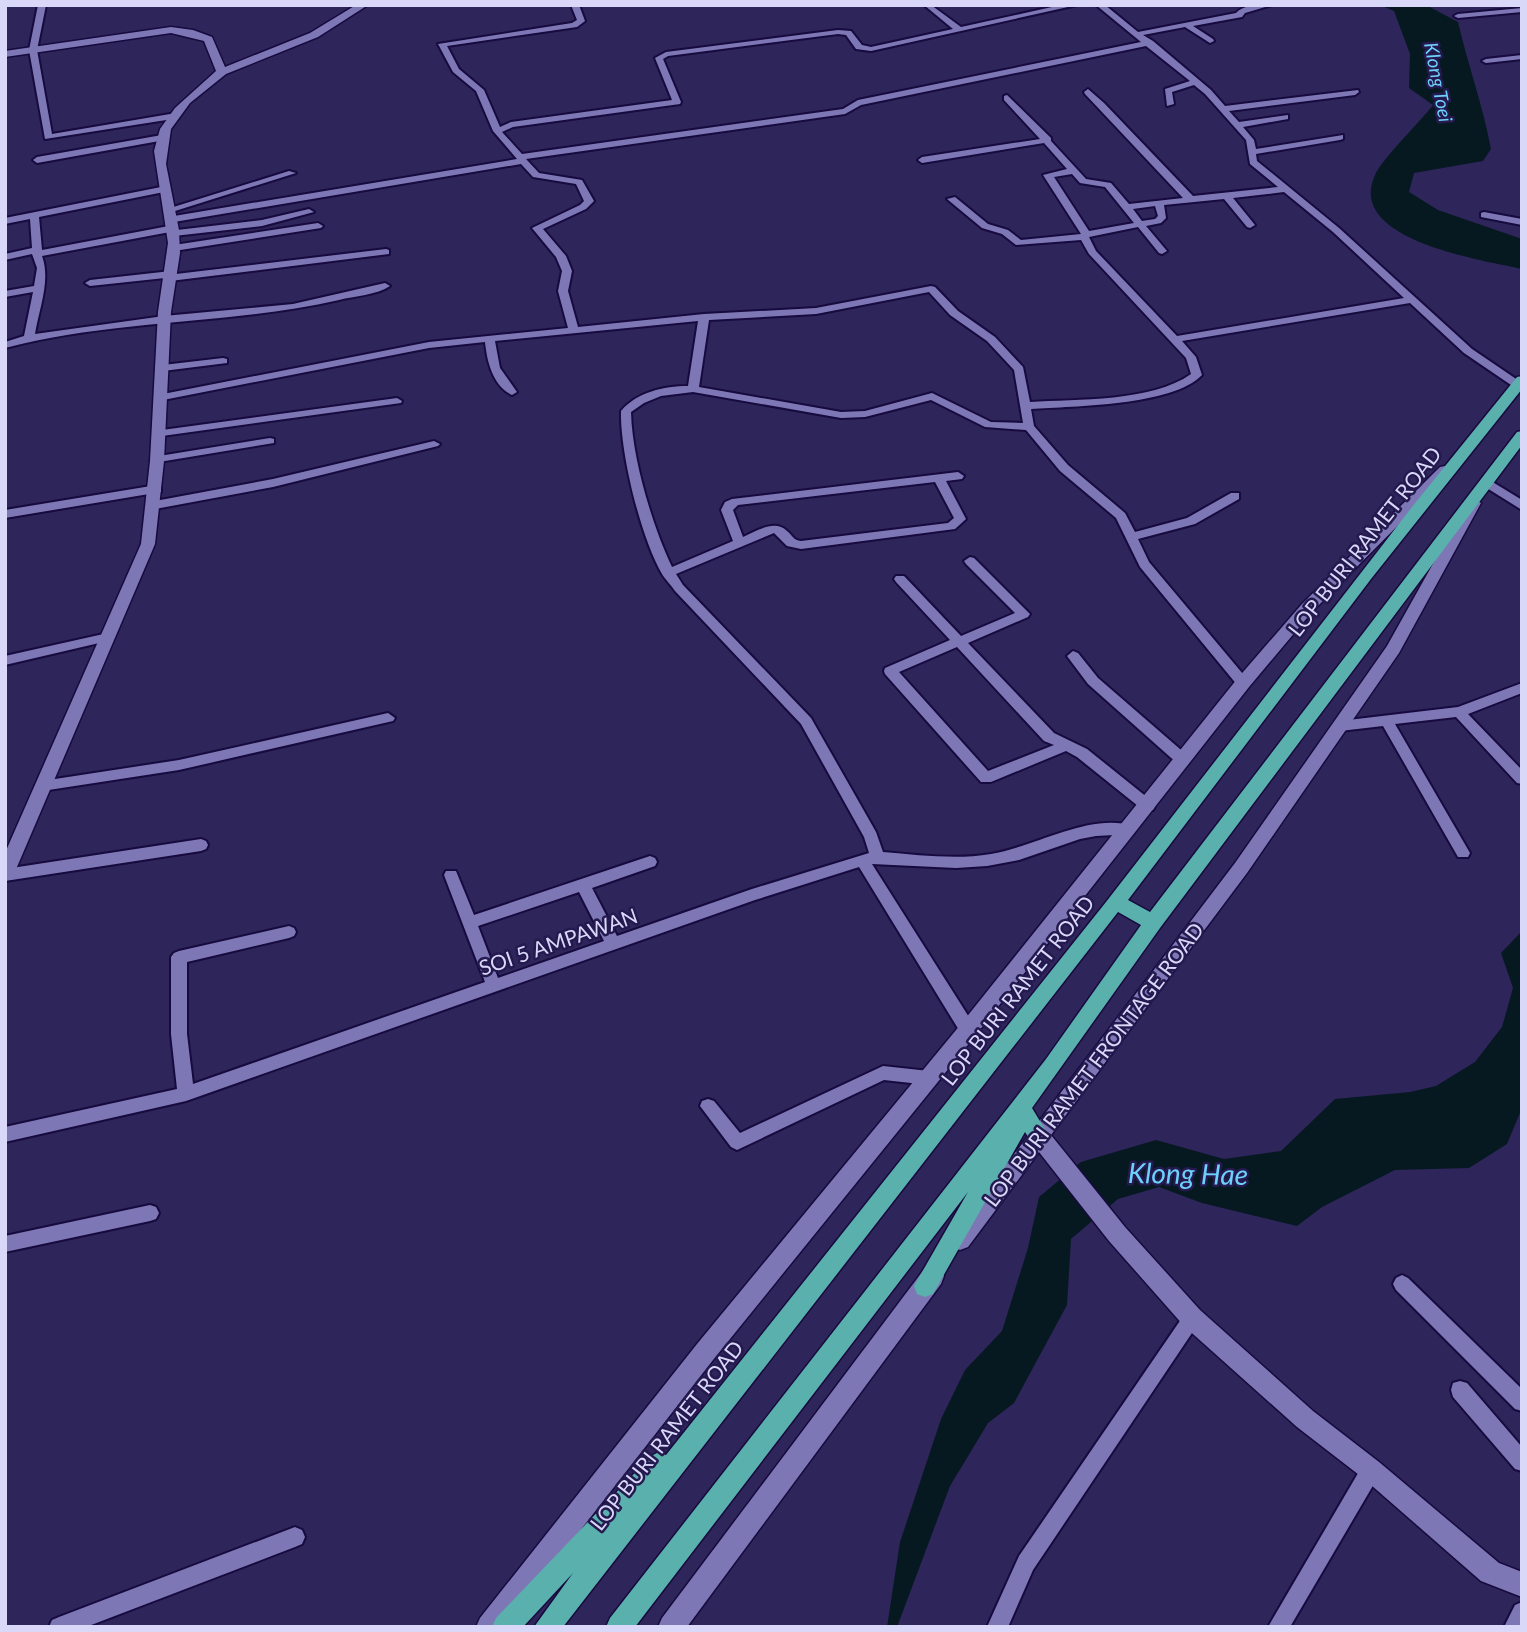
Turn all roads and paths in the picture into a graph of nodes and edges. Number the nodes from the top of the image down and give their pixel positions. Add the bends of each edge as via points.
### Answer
1 (42, 5) edge
2 (363, 5) edge
3 (575, 5) edge
4 (1073, 5) edge
5 (1100, 5) edge
6 (1268, 5) edge
7 (927, 6) edge
8 (1522, 10) edge
9 (1458, 16) dead end
10 (1187, 25) junction
11 (960, 30) junction
12 (1138, 34) junction
13 (1210, 41) dead end
14 (1150, 44) junction
15 (33, 50) junction
16 (5, 54) edge
17 (1522, 57) edge
18 (1486, 61) dead end
19 (222, 72) junction
20 (1196, 82) junction
21 (1088, 92) dead end
22 (1355, 92) dead end
23 (1007, 98) dead end
24 (1170, 104) dead end
25 (1223, 109) junction
26 (176, 116) junction
27 (1285, 117) dead end
28 (1238, 125) junction
29 (497, 131) junction
30 (1340, 137) dead end
31 (162, 138) junction
32 (1048, 140) junction
33 (1251, 152) junction
34 (522, 159) junction
35 (37, 160) dead end
36 (922, 160) dead end
37 (1075, 171) junction
38 (292, 173) dead end
39 (166, 189) junction
40 (1285, 189) junction
41 (1226, 195) junction
42 (1190, 199) junction
43 (970, 200) dead end
44 (1159, 203) junction
45 (1128, 207) junction
46 (309, 212) dead end
47 (1484, 215) dead end
48 (34, 216) junction
49 (5, 221) edge
50 (173, 222) junction
51 (1522, 222) edge
52 (1139, 225) junction
53 (1250, 225) dead end
54 (318, 226) dead end
55 (1085, 236) junction
56 (174, 248) junction
57 (1162, 251) dead end
58 (36, 252) junction
59 (386, 252) dead end
60 (5, 257) edge
61 (170, 276) junction
62 (89, 284) dead end
63 (385, 286) dead end
64 (40, 288) junction
65 (5, 294) edge
66 (1411, 300) junction
67 (704, 317) junction
68 (164, 319) junction
69 (574, 330) junction
70 (29, 338) junction
71 (490, 339) junction
72 (1175, 339) junction
73 (5, 345) edge
74 (223, 361) dead end
75 (163, 368) junction
76 (1520, 382) edge
77 (692, 389) junction
78 (512, 391) dead end
79 (163, 397) junction
80 (397, 401) dead end
81 (1025, 406) junction
82 (1029, 427) junction
83 (162, 433) junction
84 (1522, 435) edge
85 (270, 441) dead end
86 (434, 444) dead end
87 (159, 459) junction
88 (1454, 461) junction
89 (958, 476) dead end
90 (939, 479) junction
91 (1486, 482) junction
92 (157, 489) junction
93 (1235, 496) dead end
94 (155, 505) junction
95 (1522, 506) edge
96 (5, 514) edge
97 (1130, 537) junction
98 (739, 541) junction
99 (970, 561) dead end
100 (668, 573) junction
101 (900, 579) dead end
102 (108, 637) junction
103 (960, 642) junction
104 (1073, 656) dead end
105 (5, 661) edge
106 (1243, 682) junction
107 (1522, 688) edge
108 (1460, 712) junction
109 (388, 718) dead end
110 (1386, 720) junction
111 (1340, 726) junction
112 (1066, 746) junction
113 (1183, 761) junction
114 (1522, 779) edge
115 (42, 786) junction
116 (1148, 806) junction
117 (1128, 830) junction
118 (201, 845) dead end
119 (1463, 853) dead end
120 (870, 858) junction
121 (650, 862) dead end
122 (451, 874) dead end
123 (5, 875) edge
124 (583, 885) junction
125 (1116, 902) junction
126 (469, 923) junction
127 (1153, 923) junction
128 (289, 932) dead end
129 (613, 944) junction
130 (494, 986) junction
131 (968, 1030) junction
132 (1053, 1065) junction
133 (929, 1079) junction
134 (186, 1094) junction
135 (708, 1106) dead end
136 (1024, 1114) junction
137 (5, 1135) edge
138 (1039, 1136) junction
139 (150, 1213) dead end
140 (5, 1244) edge
141 (1402, 1283) dead end
142 (925, 1286) junction
143 (1192, 1318) junction
144 (1460, 1390) dead end
145 (726, 1394) junction
146 (1522, 1402) edge
147 (1522, 1462) edge
148 (1371, 1470) junction
149 (295, 1537) dead end
150 (1521, 1596) edge
151 (59, 1627) edge
152 (489, 1627) edge
153 (506, 1627) edge
154 (547, 1627) edge
155 (619, 1627) edge
156 (671, 1627) edge
157 (997, 1627) edge
158 (1278, 1627) edge
159 (1514, 1627) edge

1 - 15 street
2 - 19 main road via 314,35
3 - 29 street via 581,21 574,25 442,44 456,70 480,90
4 - 11 street
5 - 12 street
6 - 10 street
7 - 11 street
8 - 9 street
10 - 12 street
10 - 13 street
11 - 29 street via 871,49 859,47 848,33 838,32 666,54 659,58 677,102 511,125
12 - 14 street
14 - 20 street
14 - 34 street via 894,95 858,103 845,111
15 - 16 main road
15 - 19 main road via 182,31 208,39
15 - 26 street via 48,137
17 - 18 street
19 - 26 main road
20 - 24 street via 1168,91
20 - 25 street
21 - 42 street
22 - 25 street
23 - 32 street
25 - 28 street
26 - 31 main road
27 - 28 street
28 - 33 street via 1250,140
29 - 34 street
30 - 33 street
31 - 35 street
31 - 39 main road
32 - 36 street
32 - 37 street
33 - 40 street via 1253,162
34 - 50 street
34 - 69 street via 536,175 579,182 589,201 537,228 561,256 567,271 563,291
37 - 45 street via 1083,181 1108,185
37 - 55 street via 1048,175
38 - 50 street
39 - 48 street
39 - 50 main road
40 - 41 street
40 - 66 street
41 - 42 street
41 - 53 street
42 - 44 street
43 - 55 street via 954,201 985,226 1005,232 1019,243
44 - 45 street
44 - 52 street via 1163,216
45 - 52 street
46 - 50 street via 261,223
47 - 51 street
48 - 49 street
48 - 58 street
50 - 56 main road
50 - 58 street
52 - 55 street
52 - 57 street
54 - 56 street
55 - 72 street via 1092,252
56 - 61 main road
58 - 60 street
58 - 64 street via 42,268
59 - 61 street
61 - 62 street
61 - 68 main road
63 - 68 street via 293,307
64 - 65 street
64 - 70 street
66 - 72 street
66 - 76 street via 1468,351
67 - 69 street
67 - 77 street
67 - 81 street via 816,311 931,289 1019,369
68 - 70 street
68 - 75 main road
69 - 71 street
70 - 73 street
71 - 78 street via 498,379
71 - 79 street via 429,345
72 - 81 street via 1191,357 1197,375 1192,382 1118,399
74 - 75 street
75 - 79 main road
76 - 88 main road, LOP BURI RAMET ROAD
77 - 82 street via 841,415 865,414 932,396 989,425
77 - 100 street via 644,397 626,411 642,496
79 - 83 main road
80 - 83 street
81 - 82 street
82 - 97 street via 1064,468 1121,516
83 - 87 main road
84 - 91 main road
85 - 87 street
86 - 94 street via 273,483
87 - 92 main road
88 - 106 main road via 1307,608
88 - 125 main road, LOP BURI RAMET ROAD
89 - 90 street
90 - 98 street via 736,502 727,510
90 - 98 street via 960,519 951,526 801,545 773,529
91 - 95 street
91 - 111 main road, LOP BURI RAMET FRONTAGE ROAD via 1393,649
91 - 127 main road
92 - 94 main road
92 - 96 street
93 - 97 street via 1191,521
94 - 102 main road via 148,544
97 - 106 street via 1144,564
98 - 100 street
99 - 103 street via 1024,614
100 - 120 street via 806,721 872,836
101 - 103 street
102 - 105 street
102 - 115 main road
103 - 112 street via 1049,737
103 - 112 street via 890,671 986,778
104 - 113 street via 1093,681
106 - 113 main road
107 - 108 street
108 - 110 street
108 - 114 street
109 - 115 street via 179,765
110 - 111 street
110 - 119 street
111 - 138 main road, LOP BURI RAMET FRONTAGE ROAD via 1241,868
112 - 116 street via 1082,753
113 - 116 main road
115 - 123 main road
116 - 117 main road
117 - 120 street, SOI 5 AMPAWAN via 1104,826 1006,858 979,862
117 - 131 main road
118 - 123 street
120 - 129 street, SOI 5 AMPAWAN
120 - 131 street
121 - 124 street
122 - 126 street
124 - 126 street
124 - 129 street
125 - 127 main road
125 - 145 main road, LOP BURI RAMET ROAD
126 - 130 street
127 - 132 main road
128 - 134 street via 178,957
129 - 130 street, SOI 5 AMPAWAN
130 - 134 street, SOI 5 AMPAWAN
131 - 133 main road
132 - 136 main road
132 - 155 main road
133 - 135 street via 883,1073 737,1142
133 - 152 main road via 705,1352
134 - 137 street, SOI 5 AMPAWAN
136 - 138 main road
136 - 142 main road
138 - 142 main road, LOP BURI RAMET FRONTAGE ROAD
138 - 143 main road
139 - 140 street
141 - 146 street
142 - 156 main road, LOP BURI RAMET FRONTAGE ROAD
143 - 148 main road via 1305,1419
143 - 157 street via 1026,1563
144 - 147 street
145 - 153 main road
145 - 154 main road, LOP BURI RAMET ROAD
148 - 150 main road
148 - 158 street
149 - 151 street
150 - 159 street

